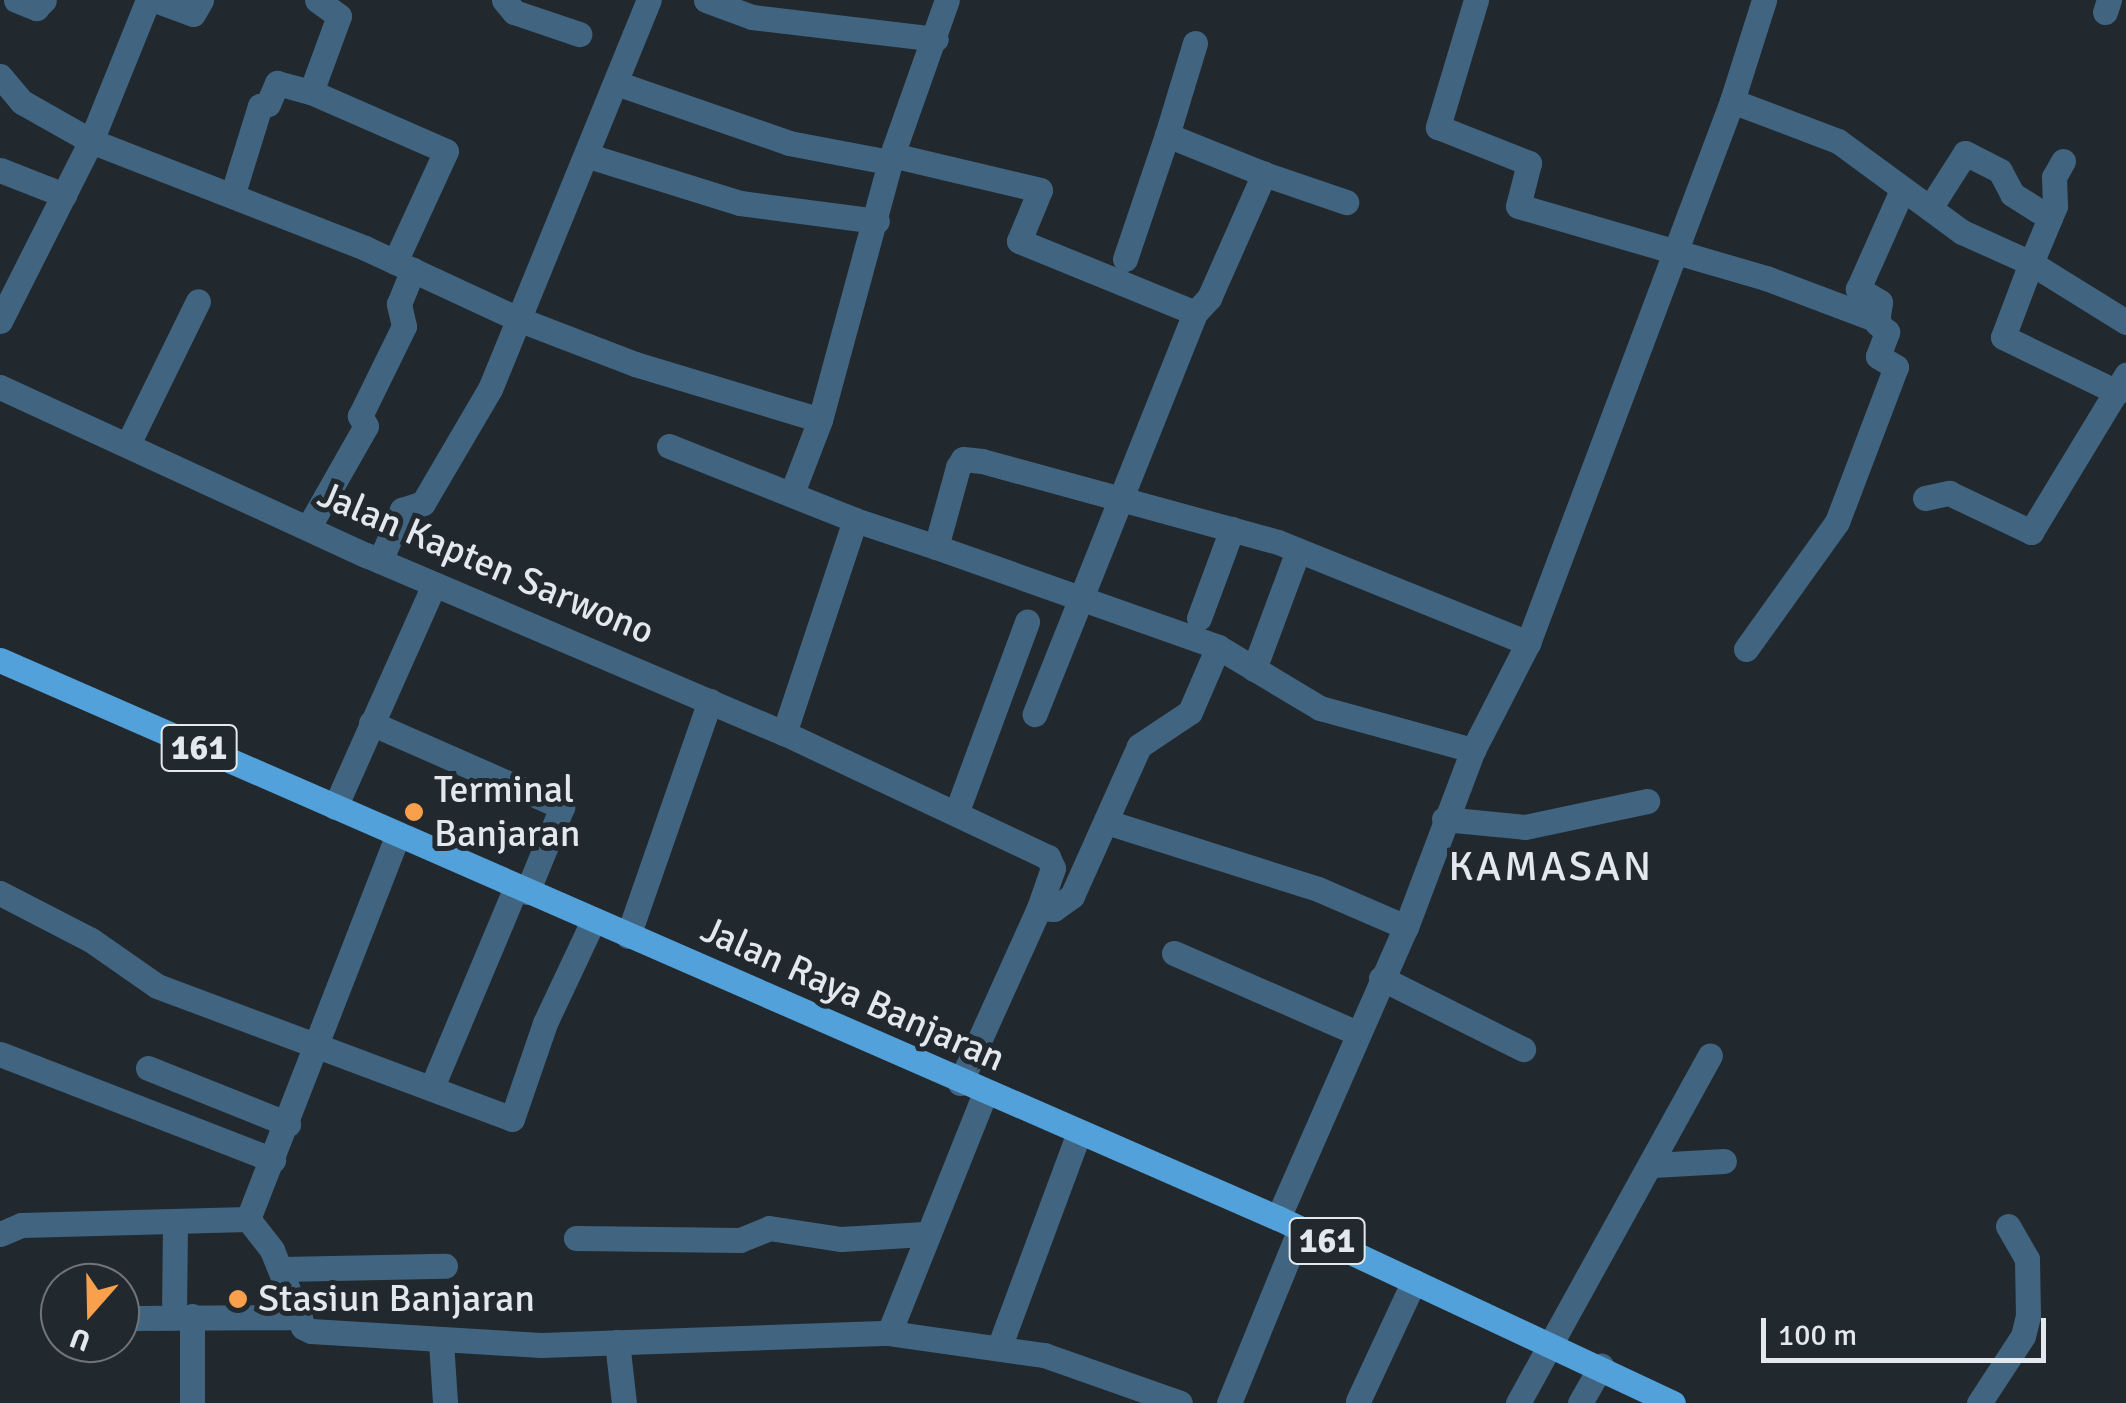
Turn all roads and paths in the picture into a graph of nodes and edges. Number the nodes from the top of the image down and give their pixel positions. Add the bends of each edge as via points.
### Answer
1 (16, 0) edge
2 (44, 0) edge
3 (152, 0) edge
4 (201, 0) edge
5 (317, 0) edge
6 (504, 0) edge
7 (649, 0) edge
8 (706, 0) edge
9 (947, 0) edge
10 (1476, 0) edge
11 (1764, 0) edge
12 (580, 34) dead end
13 (936, 39) junction
14 (1195, 43) dead end
15 (0, 76) edge
16 (619, 84) junction
17 (310, 92) junction
18 (1732, 102) junction
19 (1167, 135) junction
20 (92, 141) junction
21 (589, 156) junction
22 (890, 158) junction
23 (2063, 161) dead end
24 (0, 170) edge
25 (1264, 174) junction
26 (1902, 190) junction
27 (232, 194) junction
28 (64, 195) junction
29 (1346, 202) dead end
30 (1930, 208) junction
31 (2050, 218) junction
32 (877, 221) junction
33 (1672, 253) junction
34 (1125, 259) dead end
35 (2030, 263) junction
36 (404, 266) junction
37 (198, 301) dead end
38 (1195, 313) junction
39 (518, 319) junction
40 (1877, 320) junction
41 (0, 321) edge
42 (2126, 322) edge
43 (2122, 383) edge
44 (0, 387) edge
45 (820, 420) junction
46 (128, 444) junction
47 (668, 446) dead end
48 (792, 493) junction
49 (1127, 496) junction
50 (1925, 498) dead end
51 (855, 520) junction
52 (308, 528) junction
53 (1232, 529) junction
54 (936, 547) junction
55 (1298, 550) junction
56 (380, 562) junction
57 (434, 585) junction
58 (1082, 602) junction
59 (1199, 618) dead end
60 (1027, 622) dead end
61 (1528, 643) junction
62 (1218, 647) junction
63 (1746, 649) dead end
64 (0, 660) edge
65 (1254, 669) junction
66 (710, 701) junction
67 (1034, 714) dead end
68 (371, 723) junction
69 (784, 732) junction
70 (1473, 750) junction
71 (1647, 801) dead end
72 (335, 807) junction
73 (950, 808) junction
74 (1444, 819) junction
75 (1110, 823) junction
76 (398, 835) junction
77 (521, 890) junction
78 (0, 893) edge
79 (1046, 909) junction
80 (593, 922) junction
81 (1406, 928) junction
82 (628, 936) junction
83 (1174, 953) dead end
84 (1381, 978) junction
85 (1357, 1032) junction
86 (318, 1046) junction
87 (1523, 1048) dead end
88 (0, 1054) edge
89 (1710, 1055) dead end
90 (148, 1068) dead end
91 (432, 1087) junction
92 (972, 1088) junction
93 (288, 1124) junction
94 (1079, 1134) junction
95 (273, 1160) junction
96 (1724, 1161) dead end
97 (1653, 1165) junction
98 (248, 1219) junction
99 (175, 1224) junction
100 (1289, 1224) junction
101 (2008, 1226) dead end
102 (0, 1234) edge
103 (915, 1235) junction
104 (576, 1238) dead end
105 (445, 1266) dead end
106 (282, 1269) junction
107 (1414, 1282) junction
108 (183, 1316) junction
109 (300, 1317) junction
110 (140, 1318) edge
111 (880, 1334) junction
112 (441, 1342) junction
113 (617, 1342) junction
114 (1556, 1343) junction
115 (1000, 1346) junction
116 (1601, 1366) junction
117 (1358, 1401) edge
118 (192, 1403) edge
119 (444, 1403) edge
120 (624, 1403) edge
121 (1180, 1403) edge
122 (1228, 1403) edge
123 (1518, 1403) edge
124 (1580, 1403) edge
125 (1673, 1403) edge
126 (1979, 1403) edge

1 - 2 street via 36,8
3 - 4 street via 194,14
3 - 20 street
5 - 17 street via 339,16
6 - 12 street via 514,12
7 - 16 street
8 - 13 street via 752,16
9 - 13 street
10 - 33 street via 1438,127 1529,162 1518,201 1523,209
11 - 18 street
13 - 22 street
14 - 19 street
15 - 20 street via 22,102
16 - 21 street
16 - 22 street via 790,143
17 - 27 street via 277,83 268,104 260,106
17 - 36 street via 446,152
18 - 26 street via 1847,149
18 - 33 street
19 - 25 street
19 - 34 street
20 - 27 street
20 - 28 street
21 - 32 street via 740,203
21 - 39 street
22 - 32 street
22 - 38 street via 1040,190 1019,241
23 - 31 street
24 - 28 street
25 - 29 street
25 - 38 street via 1210,298
26 - 30 street
26 - 40 street via 1858,289 1880,302
27 - 36 street
28 - 41 street
30 - 31 street via 1966,153 2000,171 2012,194
30 - 35 street via 1962,232
31 - 35 street
32 - 45 street
33 - 40 street via 1774,281
33 - 61 street
35 - 42 street
35 - 43 street via 2003,336
36 - 39 street
36 - 52 street via 404,326 360,416 366,426
37 - 46 street
38 - 49 street
39 - 45 street via 680,381
39 - 56 street via 490,389 424,503 402,510
40 - 63 street via 1888,332 1879,357 1896,367 1851,496
43 - 50 street via 2031,532 1949,493
44 - 46 street, Jalan Kapten Sarwono
45 - 48 street
46 - 52 street, Jalan Kapten Sarwono
47 - 48 street
48 - 51 street
49 - 53 street
49 - 54 street via 963,459
49 - 58 street
51 - 54 street
51 - 69 street
52 - 56 street, Jalan Kapten Sarwono
53 - 55 street
53 - 59 street
54 - 58 street
55 - 61 street
55 - 65 street
56 - 57 street, Jalan Kapten Sarwono
57 - 66 street, Jalan Kapten Sarwono
57 - 68 street
58 - 62 street
58 - 67 street
60 - 73 street
61 - 70 street
62 - 65 street
62 - 75 street via 1190,712 1139,746
64 - 72 main road, Jalan Raya Banjaran / 161
65 - 70 street via 1320,708
66 - 69 street, Jalan Kapten Sarwono
66 - 82 street
68 - 72 street
68 - 77 street via 562,806
69 - 73 street, Jalan Kapten Sarwono
70 - 74 street
71 - 74 street via 1526,827
72 - 76 main road, Jalan Raya Banjaran / 161
73 - 79 street, Jalan Kapten Sarwono via 1051,860
74 - 81 street
75 - 79 street via 1072,896
75 - 81 street via 1318,890
76 - 77 main road, Jalan Raya Banjaran / 161
76 - 86 street
77 - 80 main road, Jalan Raya Banjaran / 161
77 - 91 street
78 - 86 street via 91,940 157,986
79 - 92 street
80 - 82 main road, Jalan Raya Banjaran / 161
80 - 91 street via 544,1023 512,1119
81 - 84 street
82 - 92 main road, Jalan Raya Banjaran / 161
83 - 85 street
84 - 85 street
84 - 87 street
85 - 100 street
86 - 91 street
86 - 93 street
88 - 95 street
89 - 97 street
90 - 93 street
92 - 94 main road, Jalan Raya Banjaran / 161
92 - 103 street
93 - 95 street
94 - 100 main road, Jalan Raya Banjaran / 161
94 - 115 street
95 - 98 street
96 - 97 street
97 - 114 street
98 - 99 street
98 - 106 street
99 - 102 street via 21,1225
99 - 108 street
100 - 107 main road, Jalan Raya Banjaran / 161
100 - 122 street
101 - 126 street via 2027,1259 2028,1316 2023,1336
103 - 104 street via 841,1239 769,1228 740,1240
103 - 111 street
105 - 106 street
106 - 109 street
107 - 114 main road, Jalan Raya Banjaran / 161
107 - 117 street
108 - 109 street
108 - 110 street
108 - 118 street
109 - 112 street via 311,1331
111 - 113 street
111 - 115 street
112 - 113 street
112 - 119 street
113 - 120 street
114 - 116 main road, Jalan Raya Banjaran / 161
114 - 123 street
115 - 121 street via 1117,1376
116 - 124 street
116 - 125 main road, Jalan Raya Banjaran / 161

